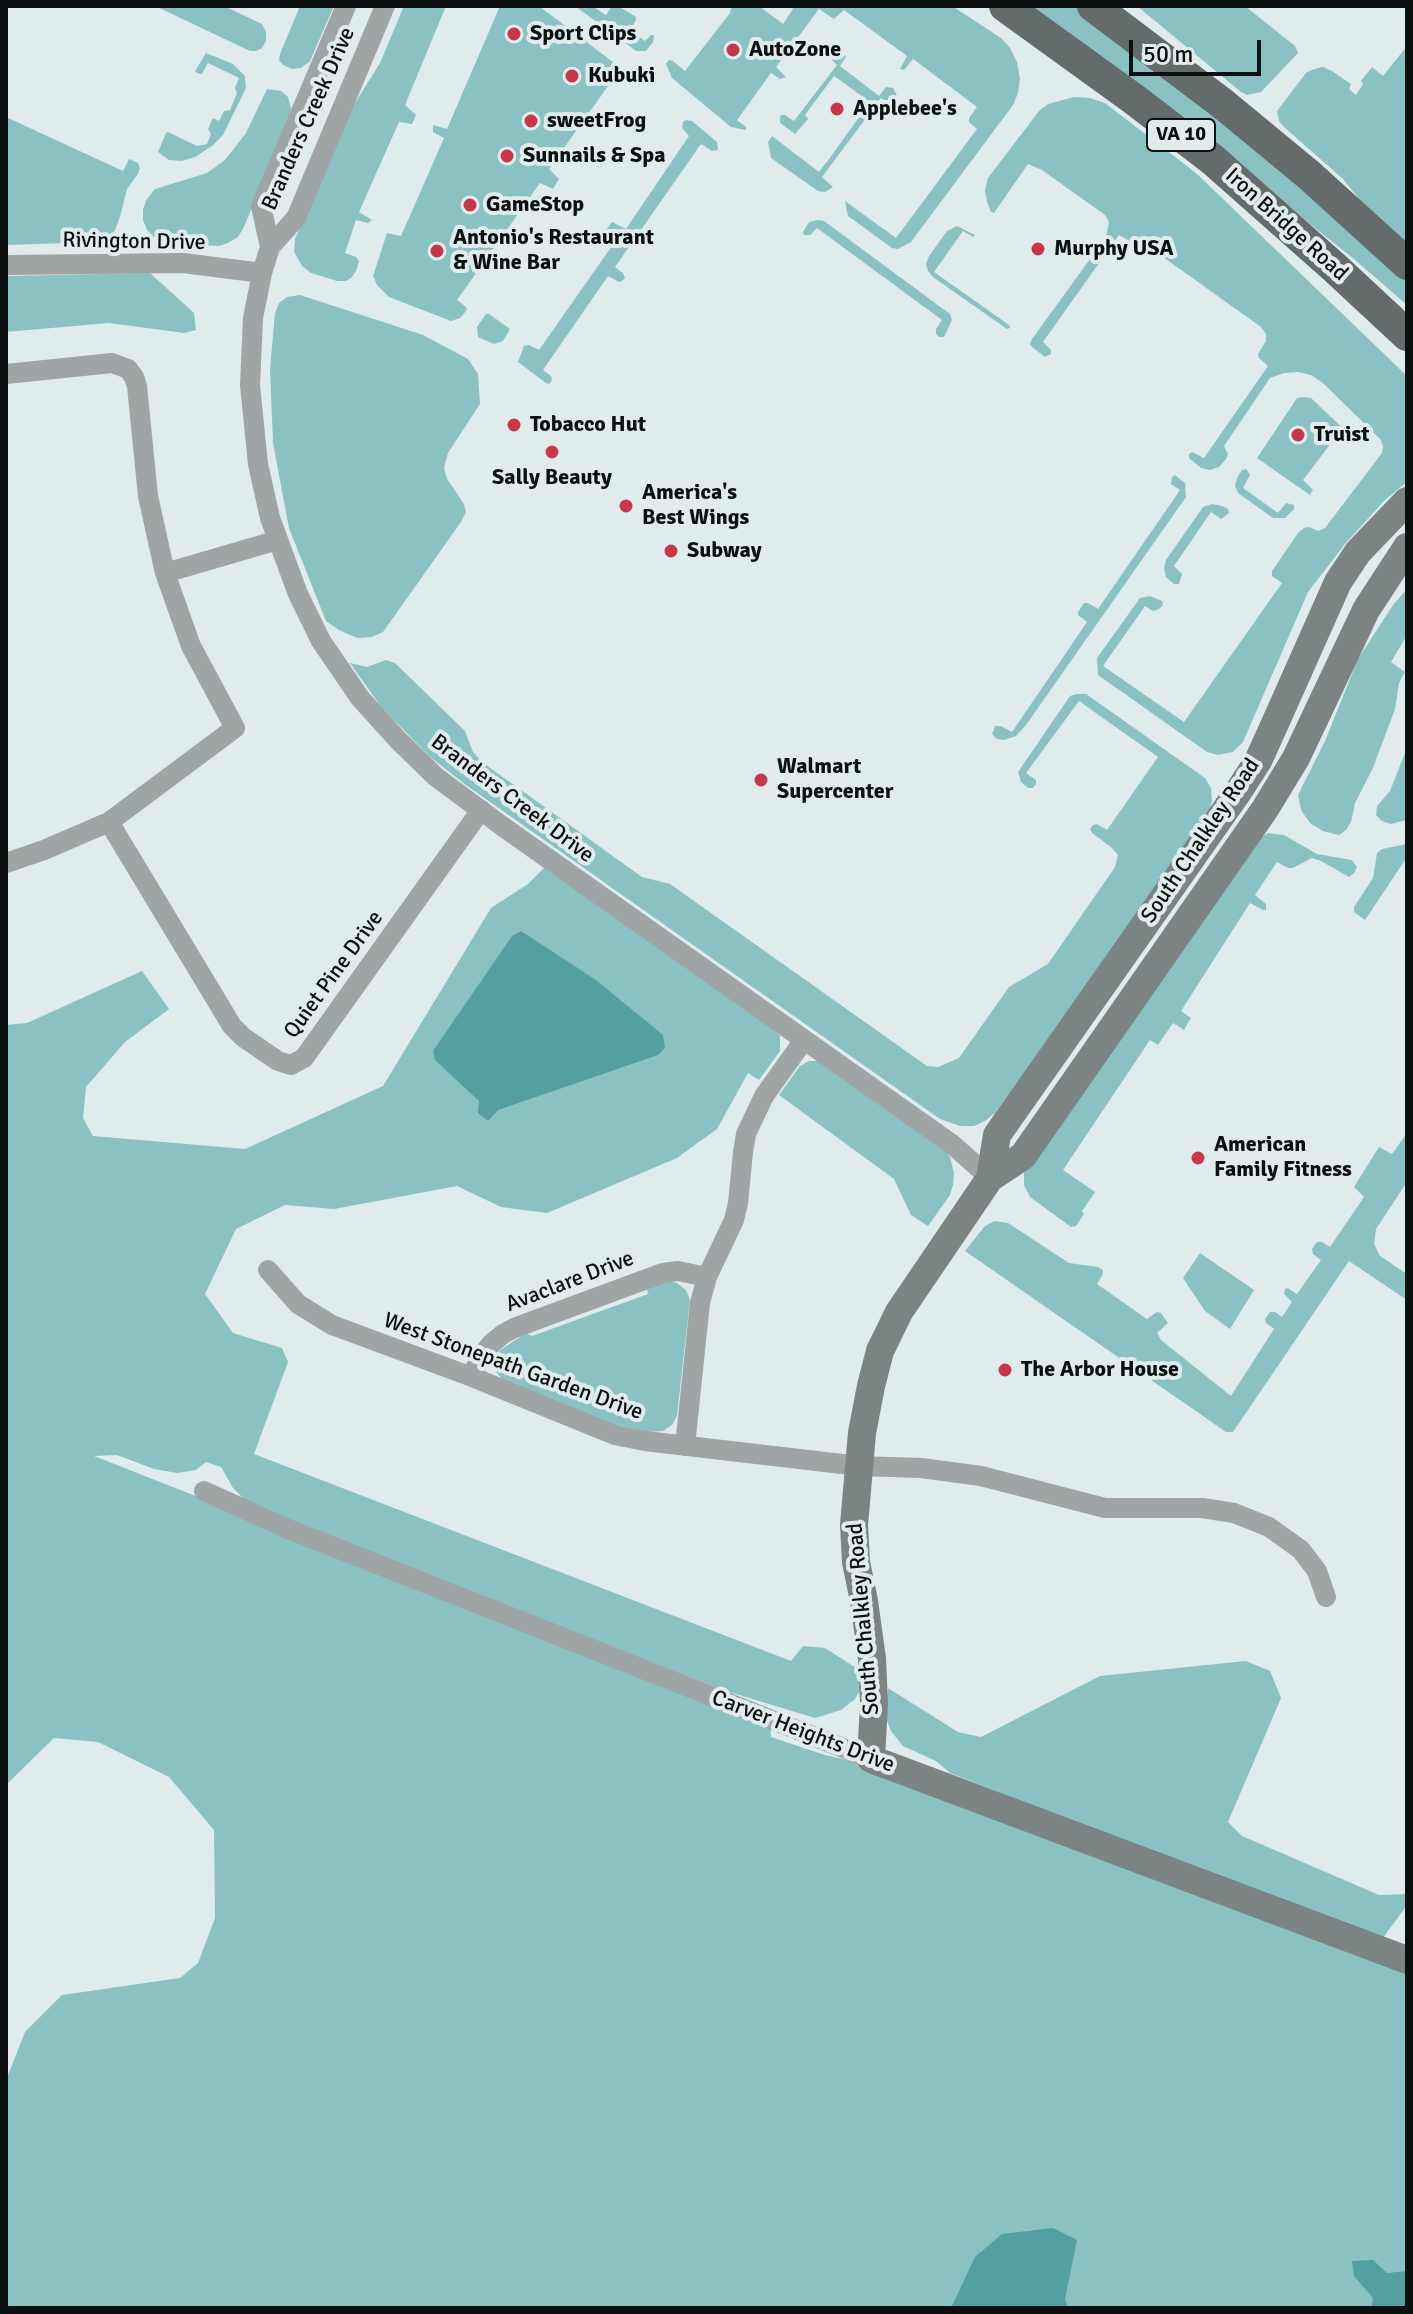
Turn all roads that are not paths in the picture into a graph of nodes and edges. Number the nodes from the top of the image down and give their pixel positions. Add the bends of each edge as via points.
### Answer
1 (346, 6) edge
2 (385, 6) edge
3 (1005, 6) edge
4 (1093, 6) edge
5 (270, 247) junction
6 (1407, 264) edge
7 (6, 265) edge
8 (262, 273) junction
9 (1407, 335) edge
10 (6, 374) edge
11 (1407, 501) edge
12 (278, 540) junction
13 (1407, 547) edge
14 (165, 573) junction
15 (481, 810) junction
16 (109, 822) junction
17 (6, 863) edge
18 (804, 1040) junction
19 (990, 1178) junction
20 (268, 1270) dead end
21 (707, 1277) junction
22 (472, 1377) junction
23 (685, 1446) junction
24 (859, 1466) junction
25 (204, 1491) dead end
26 (1326, 1597) dead end
27 (871, 1759) junction
28 (1407, 1960) edge

1 - 5 street, Branders Creek Drive via 261,206
2 - 5 street, Branders Creek Drive via 296,218
3 - 9 main road, Iron Bridge Road / VA 10 via 1213,160
4 - 6 main road, VA 10 via 1223,104
5 - 8 street, Branders Creek Drive
7 - 8 street, Rivington Drive via 183,263
8 - 12 street, Branders Creek Drive via 253,318 250,385 258,464
10 - 14 street via 112,363 128,369 137,386 148,496
11 - 19 street, South Chalkley Road via 1358,552 1338,582 1263,750 1238,792 997,1135
12 - 14 street
12 - 15 street, Branders Creek Drive via 321,641 360,698 436,777
13 - 19 street, South Chalkley Road via 1366,610 1296,758 1265,809 1023,1156
14 - 16 street via 191,646 235,728
15 - 16 street, Quiet Pine Drive via 304,1058 291,1065 232,1026
15 - 18 street, Branders Creek Drive
16 - 17 street
18 - 19 street, Branders Creek Drive via 953,1145
18 - 21 street via 775,1079 746,1134 734,1220
19 - 24 street, South Chalkley Road via 899,1312 880,1351
20 - 22 street, West Stonepath Garden Drive via 298,1304 332,1325
21 - 22 street, Avaclare Drive via 663,1273 514,1328 491,1344
21 - 23 street
22 - 23 street, West Stonepath Garden Drive via 615,1435
23 - 24 street, West Stonepath Garden Drive
24 - 26 street, West Stonepath Garden Drive via 981,1476 1105,1508 1234,1513 1269,1527 1301,1550 1317,1571
24 - 27 street, South Chalkley Road via 854,1525 872,1659
25 - 27 street, Carver Heights Drive
27 - 28 street, Carver Heights Drive

